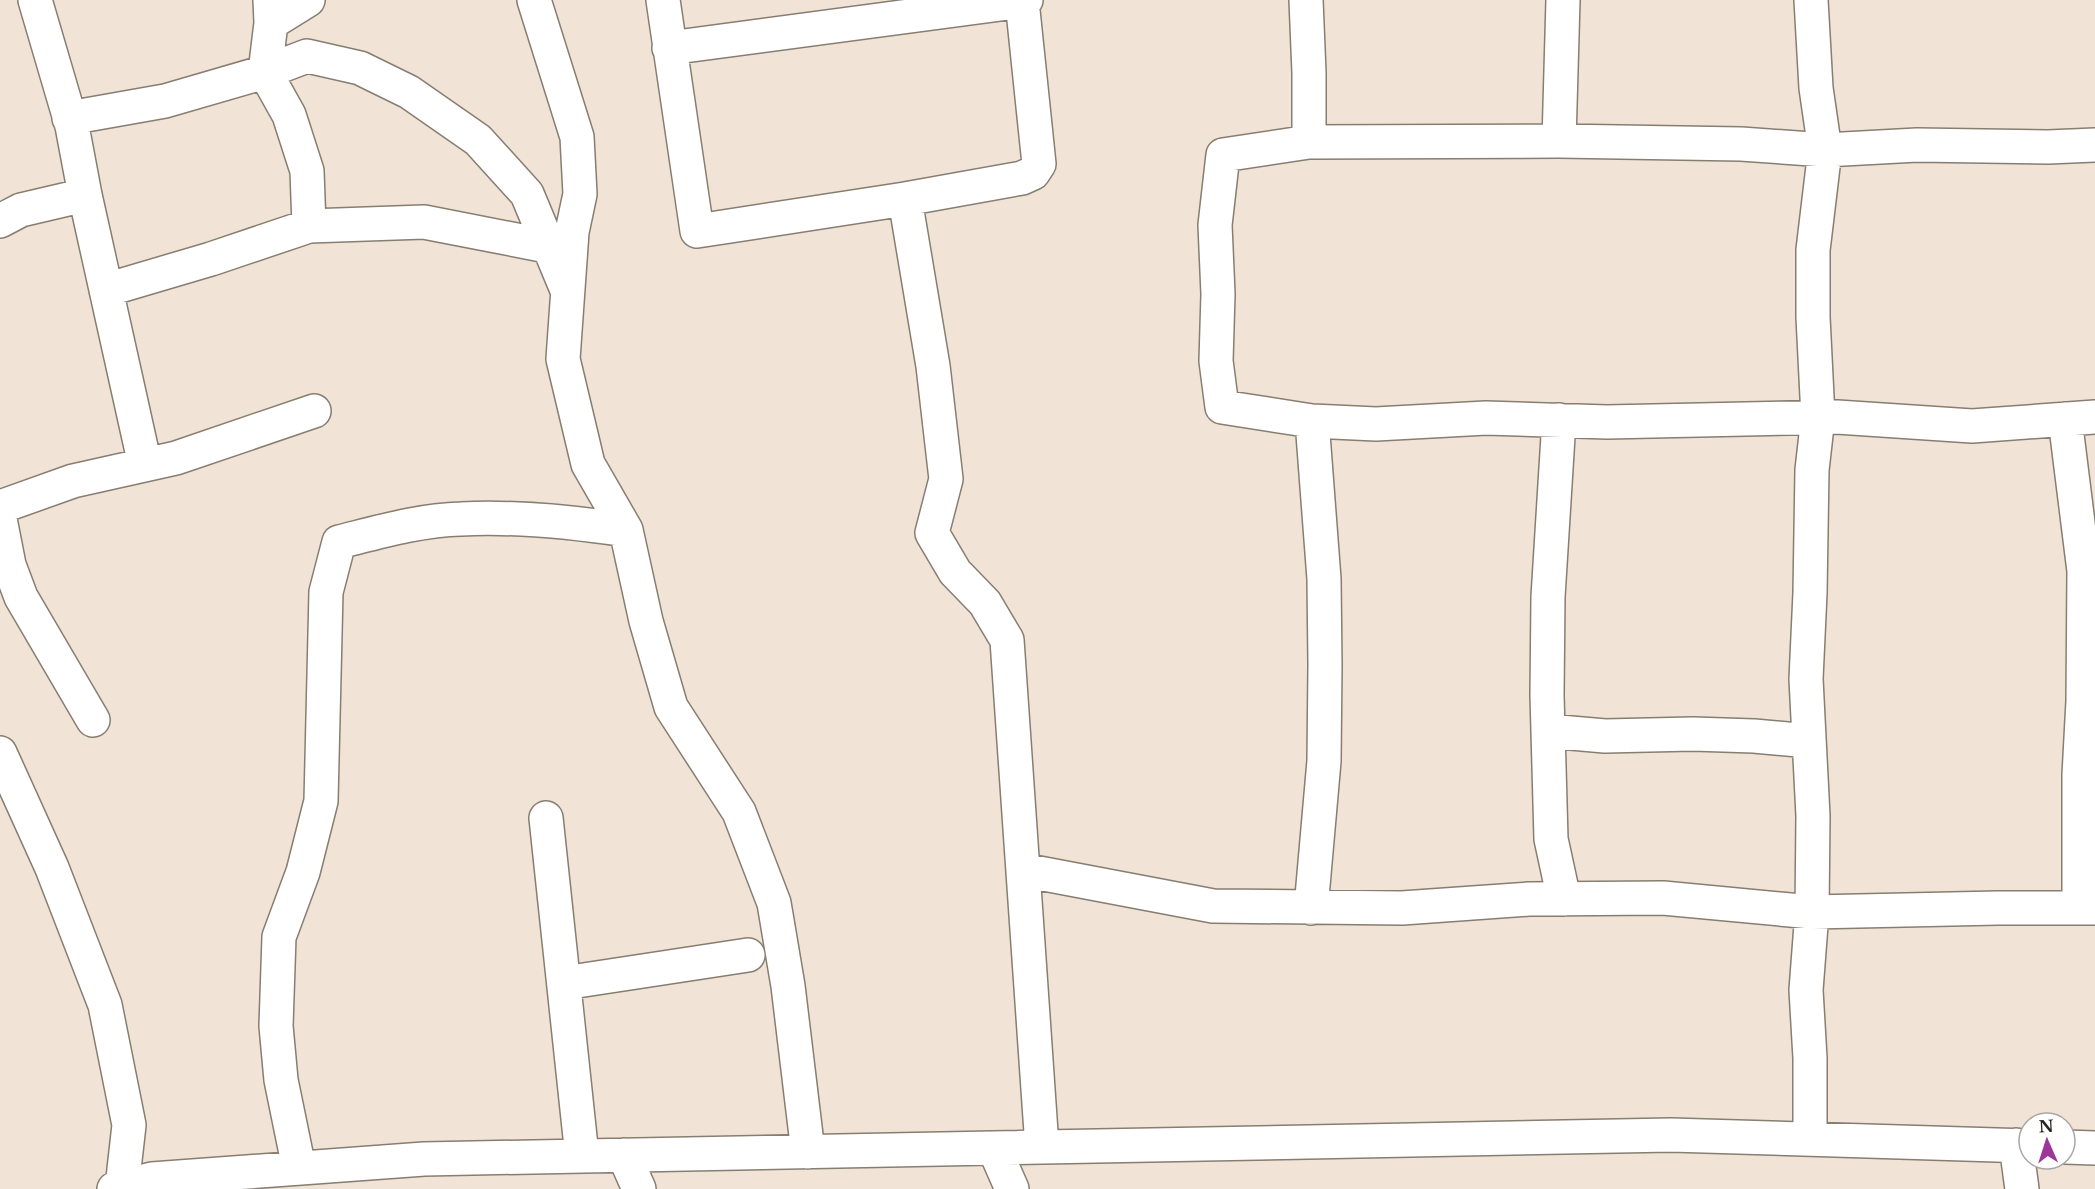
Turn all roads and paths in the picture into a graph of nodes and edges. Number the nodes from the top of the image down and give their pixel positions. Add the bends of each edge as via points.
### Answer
1 (34, 0) edge
2 (308, 0) edge
3 (534, 0) edge
4 (663, 0) edge
5 (1306, 0) edge
6 (1563, 0) edge
7 (1811, 0) edge
8 (1024, 1) edge
9 (270, 11) edge
10 (669, 48) junction
11 (265, 72) junction
12 (69, 118) junction
13 (1559, 141) junction
14 (1309, 142) junction
15 (2095, 144) edge
16 (1825, 150) junction
17 (85, 195) junction
18 (905, 199) junction
19 (0, 221) edge
20 (309, 226) junction
21 (547, 246) junction
22 (106, 291) junction
23 (568, 293) junction
24 (314, 411) dead end
25 (1818, 417) junction
26 (2080, 418) edge
27 (1559, 420) junction
28 (1312, 421) junction
29 (145, 465) junction
30 (0, 507) edge
31 (0, 519) edge
32 (626, 530) junction
33 (93, 720) dead end
34 (1548, 731) junction
35 (1809, 741) junction
36 (0, 753) edge
37 (546, 818) dead end
38 (1023, 870) junction
39 (1563, 899) junction
40 (1311, 908) junction
41 (2087, 908) edge
42 (1812, 912) junction
43 (748, 955) dead end
44 (564, 983) junction
45 (1810, 1139) junction
46 (2017, 1146) edge
47 (1042, 1147) junction
48 (2077, 1147) edge
49 (994, 1148) junction
50 (2095, 1148) edge
51 (808, 1152) junction
52 (624, 1155) junction
53 (582, 1156) junction
54 (299, 1168) junction
55 (2022, 1171) edge
56 (136, 1186) edge
57 (639, 1189) edge
58 (1012, 1189) edge
59 (2022, 1189) edge

1 - 12 street
2 - 9 street
3 - 23 street via 576,137 579,194
4 - 10 street
5 - 14 street
6 - 13 street
7 - 16 street via 1816,88
8 - 10 street
8 - 18 street via 1040,164 1022,178
9 - 11 street
10 - 18 street via 697,231
11 - 12 street via 165,101
11 - 20 street via 289,115 307,171
11 - 21 street via 306,56 360,68 409,92 478,140 527,194
12 - 17 street
13 - 14 street
13 - 16 street via 1741,144
14 - 28 street via 1222,155 1215,225 1216,361 1222,407
15 - 16 street
16 - 25 street via 1813,250
17 - 19 street via 21,210
17 - 22 street
18 - 38 street via 933,366 946,479 932,533 955,572 985,603 1007,640
20 - 21 street via 424,222
20 - 22 street
21 - 23 street
22 - 29 street
23 - 32 street via 563,359 588,464
24 - 29 street
25 - 26 street via 1972,426
25 - 27 street
25 - 35 street via 1812,470 1806,679
26 - 41 street via 2084,571 2079,775
27 - 28 street via 1486,418 1376,424
27 - 34 street via 1548,597
28 - 40 street via 1324,579 1325,665 1324,761
29 - 30 street via 73,481
31 - 33 street via 9,564 21,597
32 - 51 street via 671,706 739,812 774,903 790,997
32 - 54 street via 570,522 460,519 403,526 339,542 326,592 321,801 303,872 279,937 276,1026 281,1080
34 - 35 street via 1605,736 1734,735
34 - 39 street via 1551,839
35 - 42 street
36 - 56 street via 105,1005 129,1125
37 - 44 street
38 - 40 street via 1213,906
38 - 47 street
39 - 40 street via 1402,908
39 - 42 street via 1663,898
41 - 42 street
42 - 45 street via 1806,990
43 - 44 street
44 - 53 street
45 - 46 street
45 - 47 street via 1671,1135
47 - 49 street
48 - 50 street
49 - 51 street
49 - 58 street
51 - 52 street
52 - 53 street
52 - 57 street
53 - 54 street via 424,1159
54 - 56 street
55 - 59 street

